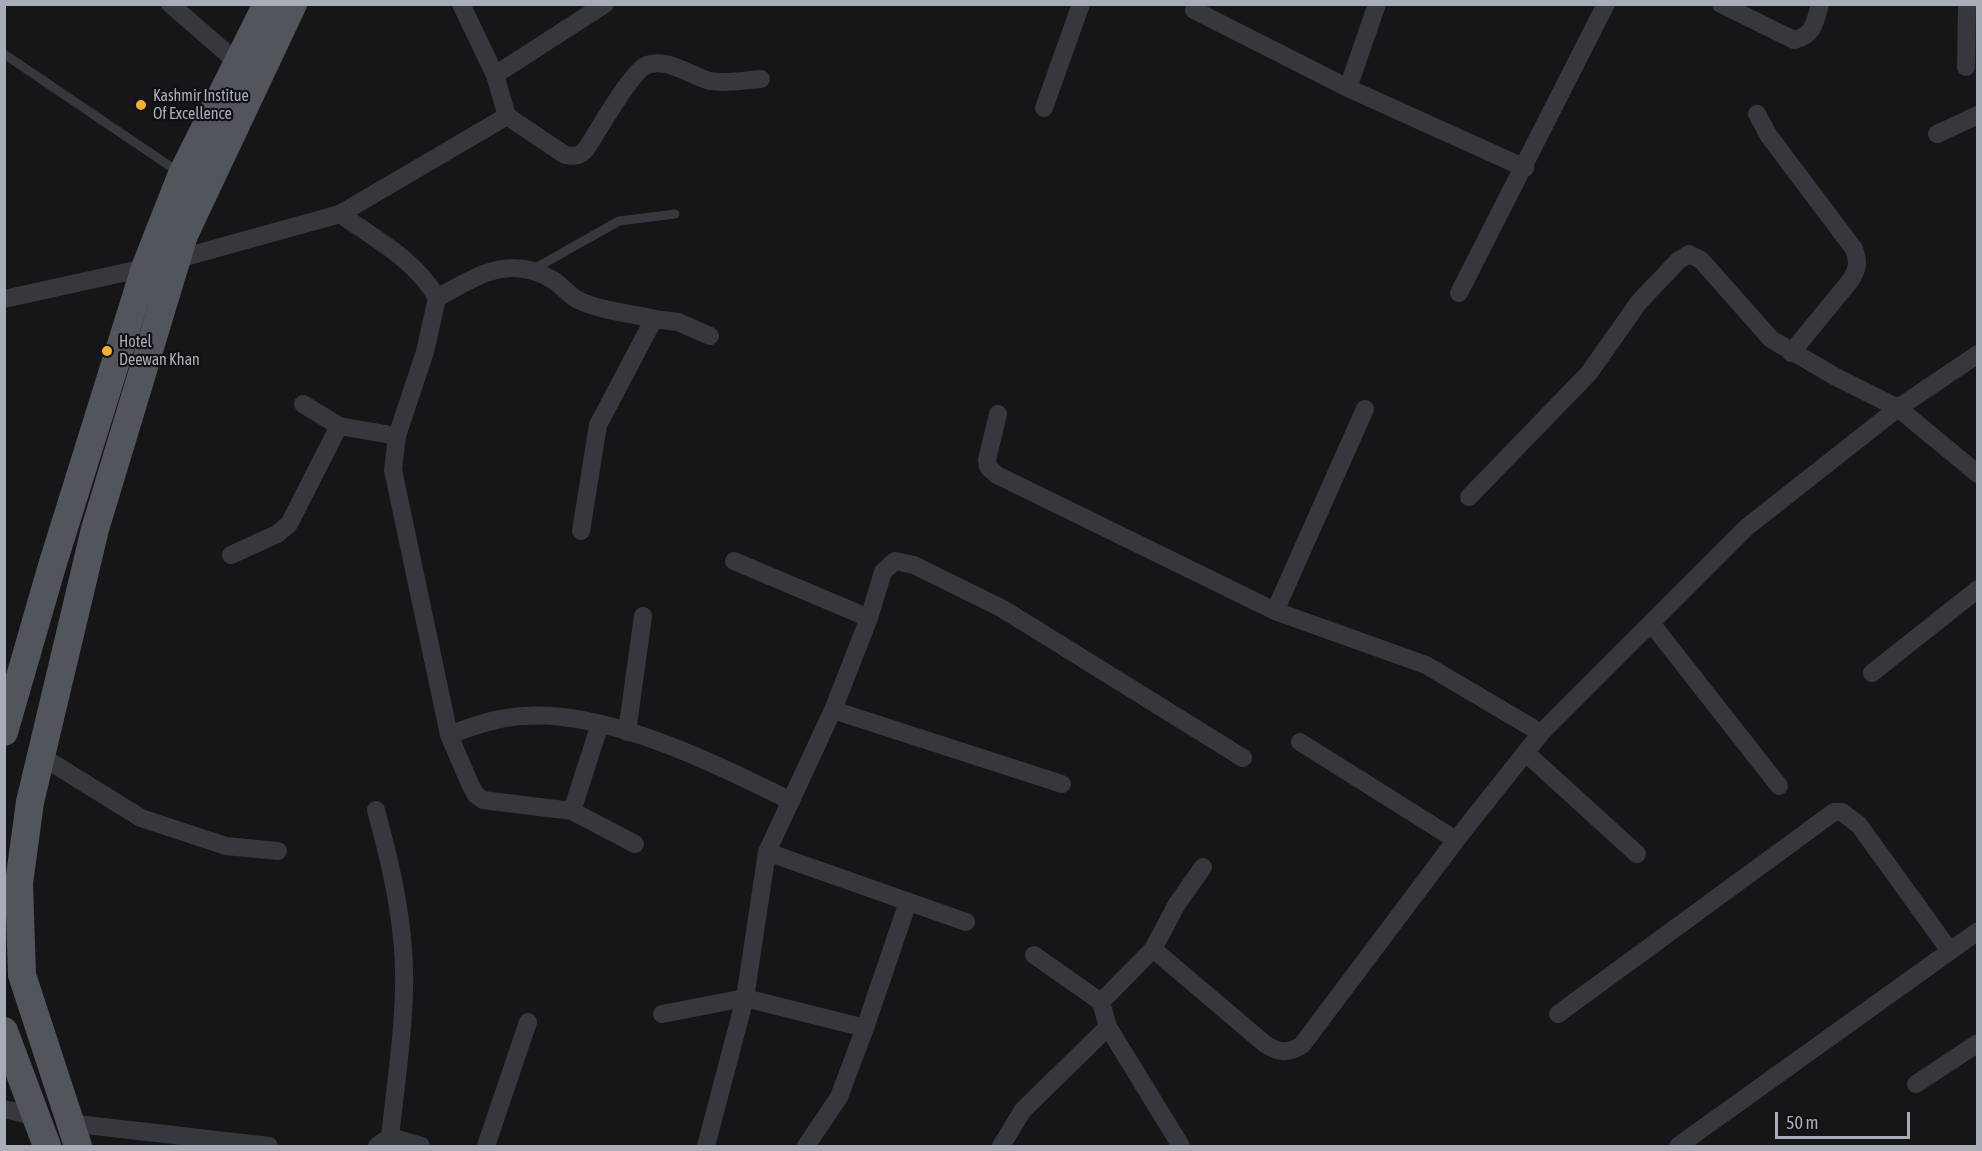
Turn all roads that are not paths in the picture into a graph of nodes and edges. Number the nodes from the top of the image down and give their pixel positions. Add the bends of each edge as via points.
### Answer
1 (170, 4) edge
2 (267, 4) edge
3 (293, 4) edge
4 (461, 4) edge
5 (605, 4) edge
6 (1081, 4) edge
7 (1377, 4) edge
8 (1606, 4) edge
9 (1721, 4) edge
10 (1820, 4) edge
11 (1967, 4) edge
12 (1194, 10) dead end
13 (4, 54) edge
14 (237, 62) junction
15 (1966, 68) dead end
16 (495, 75) junction
17 (761, 79) dead end
18 (1348, 88) junction
19 (1044, 108) dead end
20 (1757, 114) dead end
21 (1977, 115) edge
22 (507, 116) junction
23 (1937, 134) dead end
24 (1525, 168) junction
25 (182, 174) junction
26 (340, 214) junction
27 (675, 214) dead end
28 (177, 258) junction
29 (145, 268) junction
30 (531, 271) junction
31 (1459, 293) dead end
32 (437, 298) junction
33 (4, 299) edge
34 (654, 319) junction
35 (710, 336) dead end
36 (1791, 353) junction
37 (1977, 354) edge
38 (303, 404) dead end
39 (1898, 408) junction
40 (1365, 409) dead end
41 (998, 414) dead end
42 (339, 426) junction
43 (397, 436) junction
44 (1977, 474) edge
45 (1469, 497) dead end
46 (581, 531) dead end
47 (231, 555) dead end
48 (734, 561) dead end
49 (1977, 589) edge
50 (1275, 610) junction
51 (643, 616) dead end
52 (869, 618) junction
53 (1651, 623) junction
54 (1872, 673) dead end
55 (9, 697) edge
56 (833, 710) junction
57 (600, 724) junction
58 (4, 732) edge
59 (627, 732) junction
60 (1541, 733) junction
61 (449, 735) junction
62 (1300, 742) dead end
63 (1526, 753) junction
64 (41, 756) junction
65 (1243, 758) dead end
66 (1062, 784) dead end
67 (1779, 786) dead end
68 (791, 801) junction
69 (376, 810) dead end
70 (572, 811) junction
71 (1456, 840) junction
72 (635, 844) dead end
73 (278, 851) dead end
74 (767, 852) junction
75 (1637, 854) dead end
76 (1203, 867) dead end
77 (908, 902) junction
78 (966, 922) dead end
79 (1977, 931) edge
80 (1153, 949) junction
81 (1950, 951) junction
82 (1034, 955) dead end
83 (745, 998) junction
84 (1101, 1002) junction
85 (662, 1014) dead end
86 (1558, 1014) dead end
87 (528, 1022) dead end
88 (1108, 1027) junction
89 (865, 1028) junction
90 (4, 1031) edge
91 (1977, 1042) edge
92 (1916, 1084) dead end
93 (4, 1109) edge
94 (37, 1117) junction
95 (74, 1135) edge
96 (383, 1142) edge
97 (47, 1146) edge
98 (269, 1146) edge
99 (421, 1146) edge
100 (486, 1146) edge
101 (706, 1146) edge
102 (806, 1146) edge
103 (1001, 1146) edge
104 (1180, 1146) edge
105 (1678, 1146) edge

1 - 14 street
2 - 14 main road
3 - 28 main road via 184,235
4 - 16 street
5 - 16 street
6 - 19 street
7 - 18 street
8 - 24 street
9 - 10 street via 1794,40 1804,38 1814,28
11 - 15 street
12 - 18 street
13 - 25 lane
14 - 25 main road
16 - 22 street
17 - 22 street via 710,81 688,71 647,64 623,92 587,148 573,157
18 - 24 street
20 - 36 street via 1858,260 1850,281
21 - 23 street
22 - 26 street
24 - 31 street
25 - 29 main road
26 - 28 street
26 - 32 street via 410,264 427,280
27 - 30 lane via 619,221
28 - 29 street
28 - 64 main road via 95,529
29 - 33 street
29 - 55 main road
30 - 32 street via 497,268
30 - 34 street via 588,304
32 - 43 street via 425,352
34 - 35 street via 678,322
34 - 46 street via 598,425
36 - 39 street
36 - 45 street via 1765,332 1701,260 1684,255 1639,302 1589,374
37 - 39 street
38 - 42 street
39 - 44 street
39 - 53 street via 1747,527
40 - 50 street
41 - 50 street via 987,460 991,471
42 - 43 street
42 - 47 street via 288,524 277,534
43 - 61 street via 393,470
48 - 52 street
49 - 54 street
50 - 60 street via 1426,665
51 - 59 street
52 - 56 street
52 - 65 street via 883,572 895,561 903,561 1003,609
53 - 60 street
53 - 67 street
55 - 58 main road
56 - 66 street
56 - 68 street
57 - 59 street
57 - 61 street via 567,716 523,716 487,722
57 - 70 street
59 - 68 street via 724,768
60 - 63 street
61 - 70 street via 470,784 483,800
62 - 71 street
63 - 71 street
63 - 75 street
64 - 73 street via 141,818 226,846
64 - 95 main road via 19,883 22,975
68 - 74 street
69 - 96 street via 394,876 404,953 404,992
70 - 72 street
71 - 80 street via 1302,1045 1291,1052 1278,1052 1266,1044
74 - 77 street
74 - 83 street
76 - 80 street
77 - 78 street
77 - 89 street
79 - 81 street
80 - 84 street
81 - 86 street via 1859,825 1842,812 1834,813
81 - 105 street
82 - 84 street
83 - 85 street
83 - 89 street
83 - 101 street
84 - 88 street
87 - 100 street
88 - 103 street via 1023,1110
88 - 104 street
89 - 102 street via 839,1096
90 - 94 main road
91 - 92 street
93 - 94 street
94 - 97 main road
95 - 98 street
96 - 99 street

